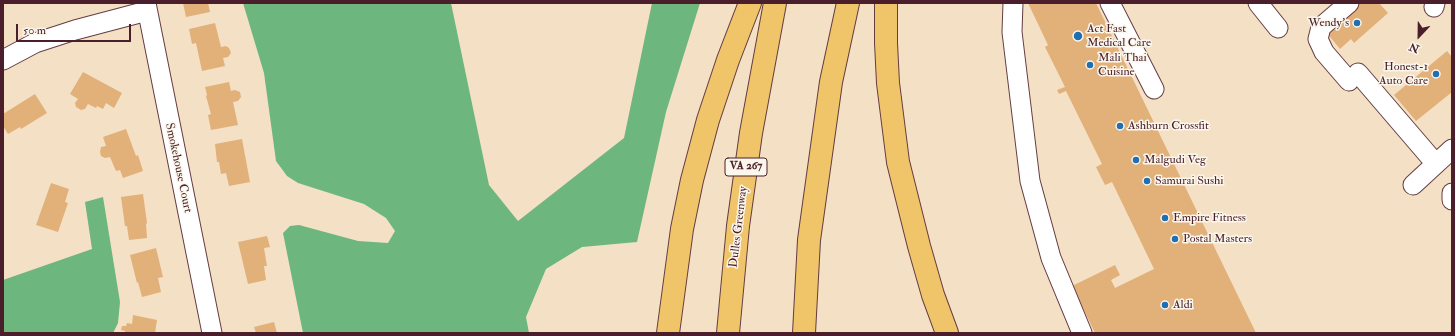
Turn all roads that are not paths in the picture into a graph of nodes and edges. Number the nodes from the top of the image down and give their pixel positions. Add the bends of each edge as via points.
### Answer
1 (750, 3) edge
2 (775, 3) edge
3 (848, 3) edge
4 (886, 3) edge
5 (1013, 3) edge
6 (1110, 3) edge
7 (1258, 3) edge
8 (1349, 3) edge
9 (147, 7) edge
10 (1278, 28) dead end
11 (3, 60) edge
12 (1154, 89) dead end
13 (1446, 158) edge
14 (1413, 185) dead end
15 (1452, 193) edge
16 (1452, 200) edge
17 (212, 333) edge
18 (668, 333) edge
19 (728, 333) edge
20 (804, 333) edge
21 (947, 333) edge
22 (1082, 333) edge

1 - 18 highway via 710,112 692,180 682,229
2 - 19 highway, Dulles Greenway / VA 267 via 751,133 738,226
3 - 20 highway via 831,82 809,240
4 - 21 highway via 888,83 898,162 933,295
5 - 22 street via 1012,32 1030,181 1051,258
6 - 12 street
7 - 10 street
8 - 13 street via 1321,27 1318,39 1324,52
9 - 11 street via 62,34
9 - 17 street, Smokehouse Court
13 - 14 street
15 - 16 street

